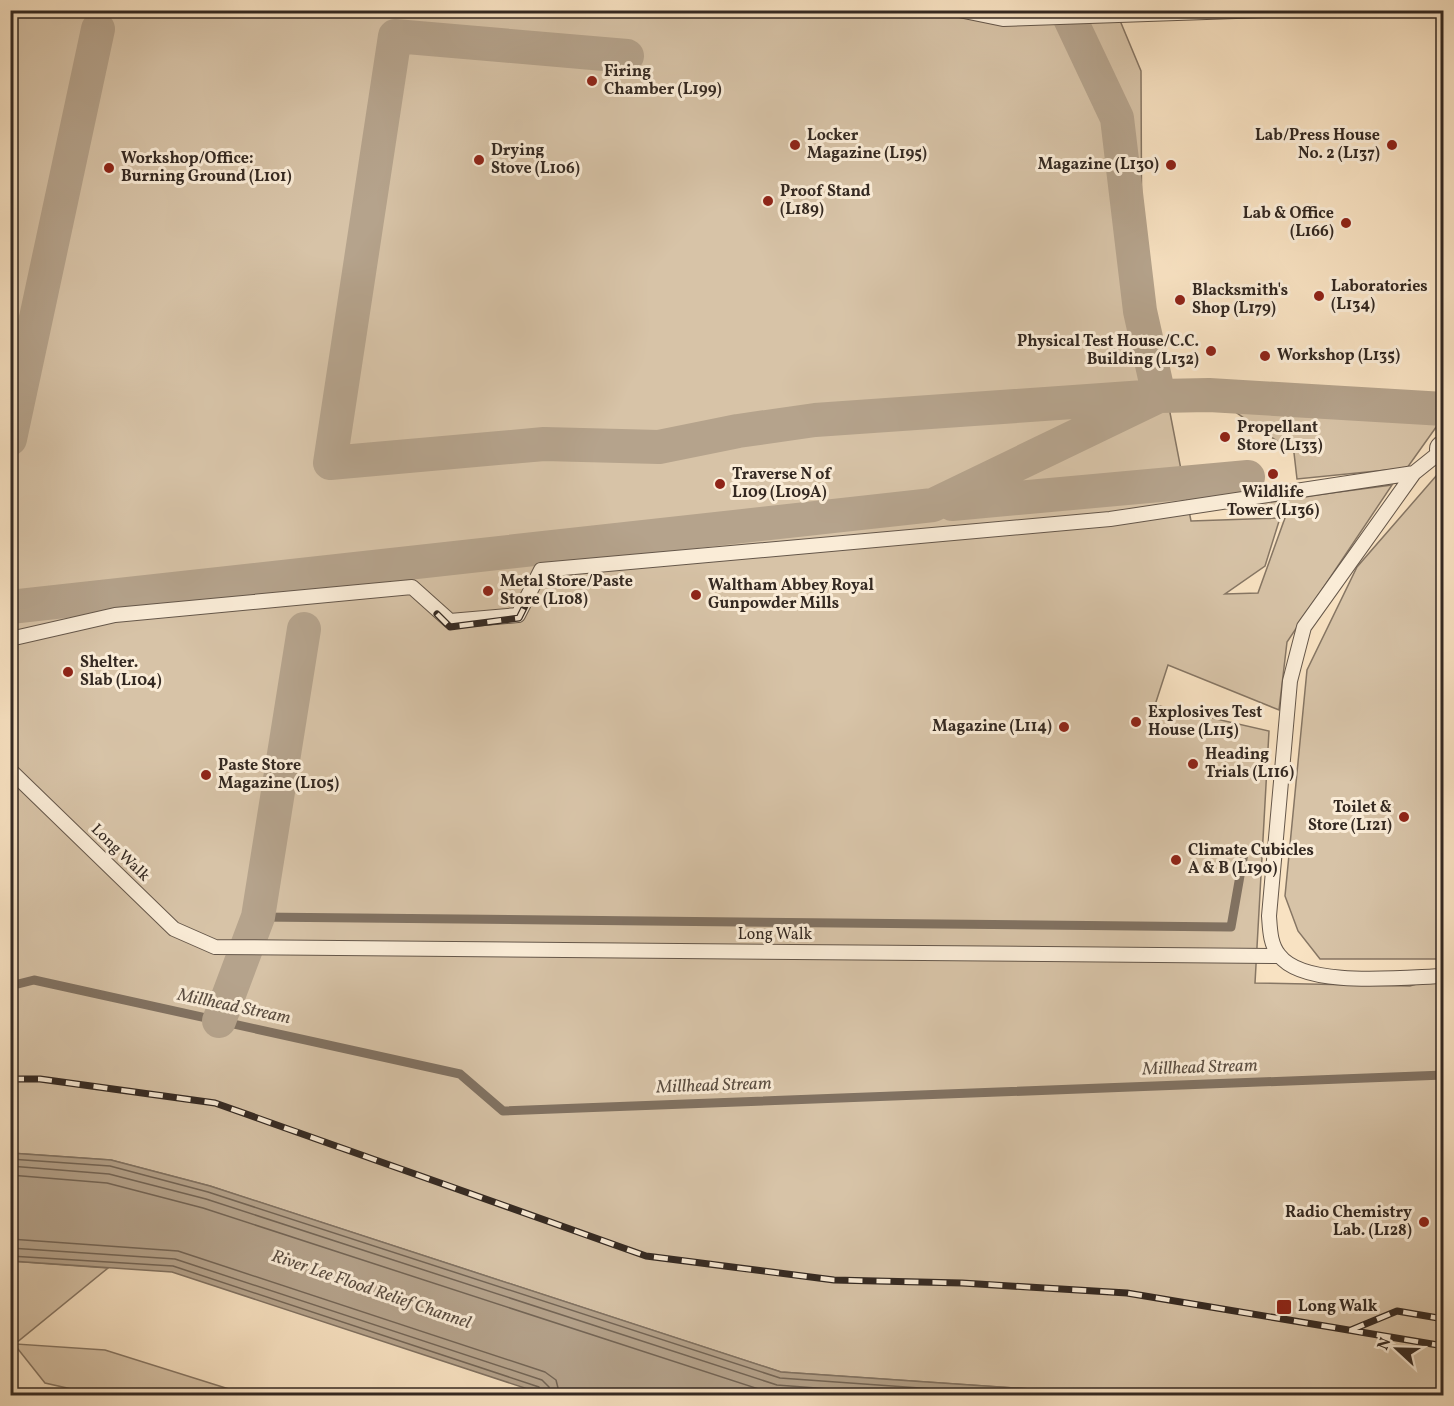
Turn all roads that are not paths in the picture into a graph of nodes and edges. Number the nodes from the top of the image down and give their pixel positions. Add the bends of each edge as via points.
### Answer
1 (959, 10) edge
2 (1265, 10) edge
3 (1443, 449) edge
4 (1414, 473) junction
5 (10, 639) edge
6 (10, 770) edge
7 (1279, 956) junction
8 (1443, 976) edge

1 - 2 lane via 1003,20
3 - 4 lane
4 - 5 lane via 1110,519 541,570 518,615 450,621 412,586 115,615
4 - 7 lane via 1304,627 1290,681 1269,916 1271,939
6 - 7 lane, Long Walk via 174,929 215,947
7 - 8 lane via 1314,975 1339,979

